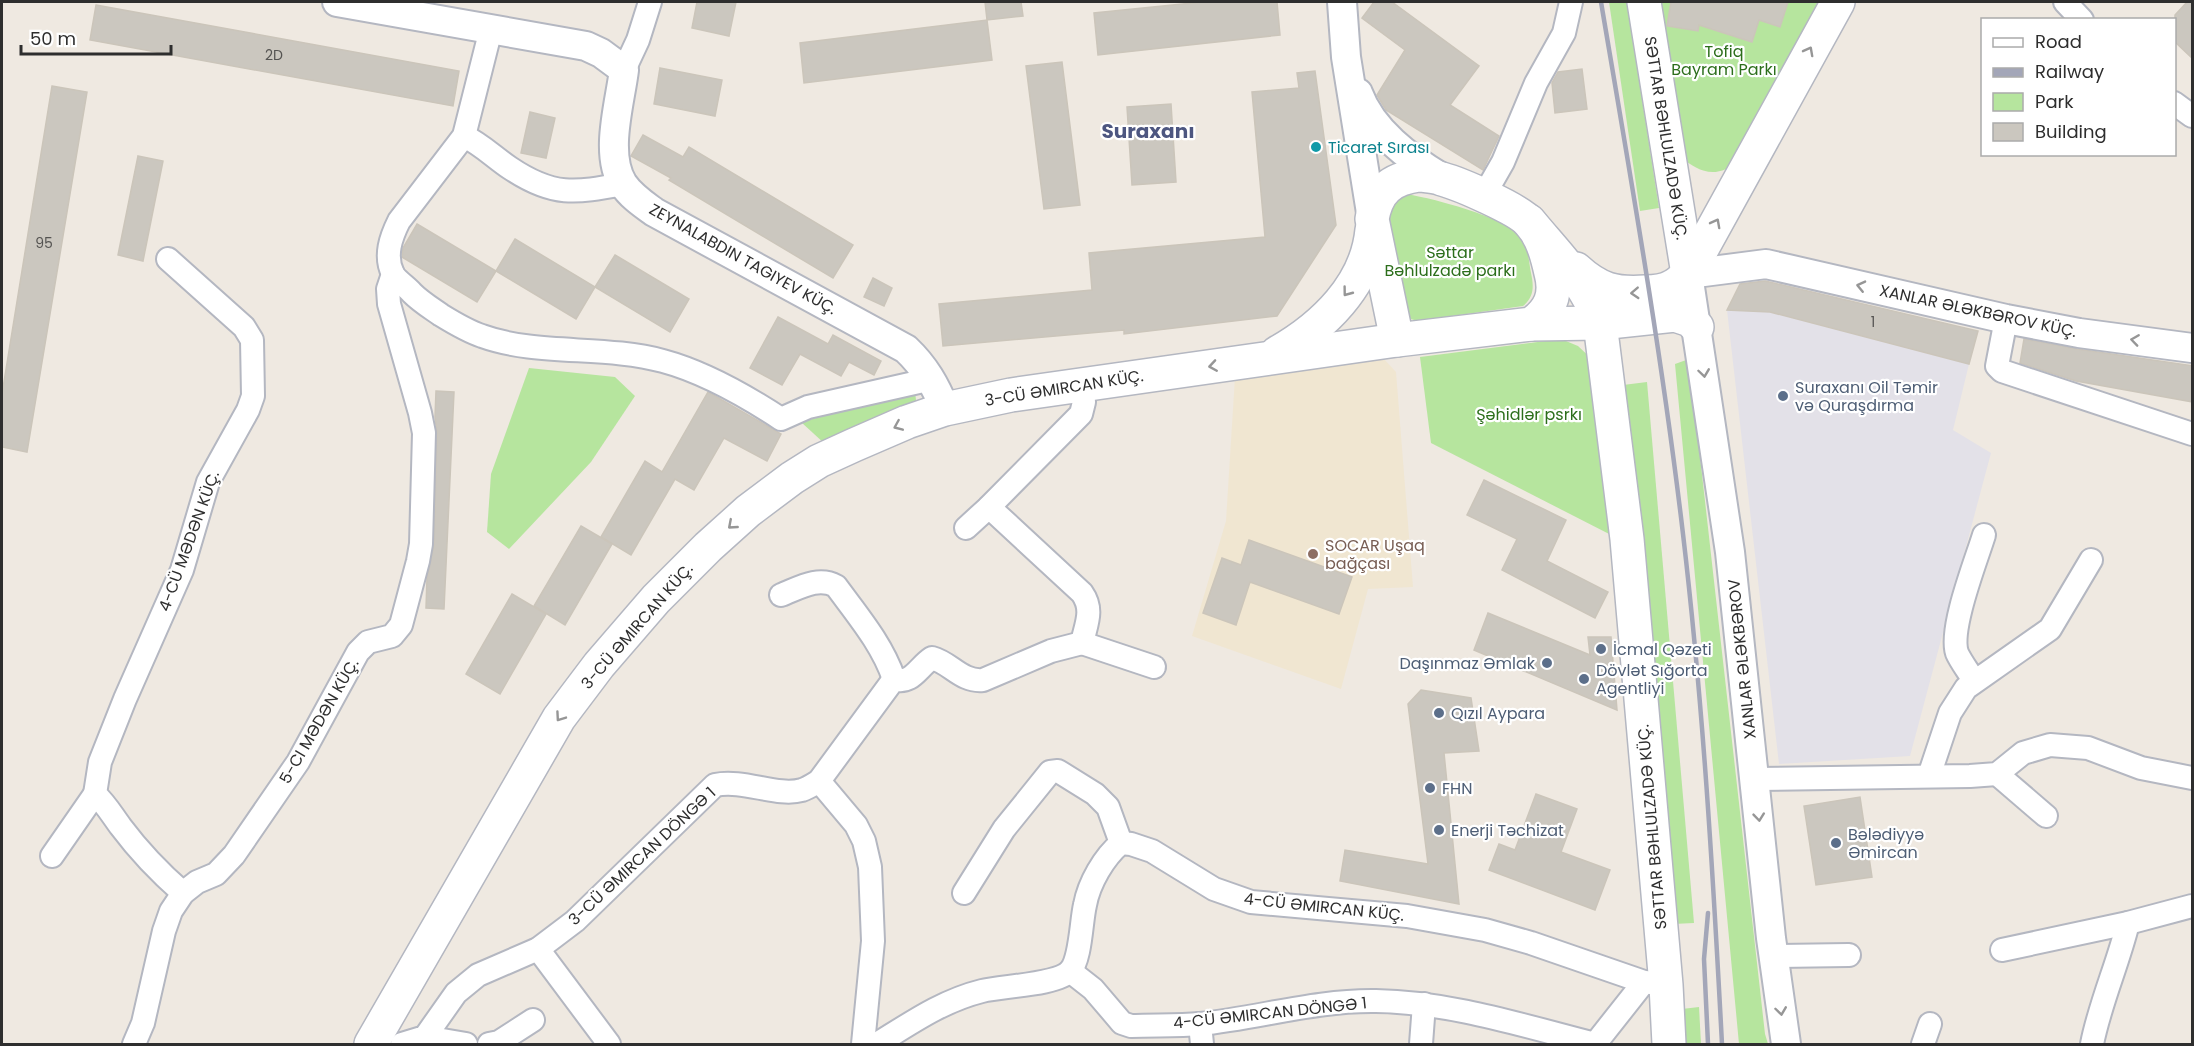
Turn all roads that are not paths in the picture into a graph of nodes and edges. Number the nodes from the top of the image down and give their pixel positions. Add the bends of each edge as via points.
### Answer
1 (338, 2) edge
2 (650, 2) edge
3 (1342, 2) edge
4 (1570, 2) edge
5 (1644, 2) edge
6 (1838, 2) edge
7 (2065, 2) edge
8 (2080, 18) edge
9 (491, 28) junction
10 (1346, 57) junction
11 (624, 70) junction
12 (2176, 104) edge
13 (2193, 116) edge
14 (464, 136) junction
15 (1442, 178) junction
16 (623, 184) junction
17 (1483, 197) junction
18 (1372, 219) junction
19 (1528, 221) junction
20 (168, 260) dead end
21 (393, 274) junction
22 (1688, 274) junction
23 (2006, 319) junction
24 (1600, 323) junction
25 (1531, 324) junction
26 (1697, 327) junction
27 (1397, 340) junction
28 (2193, 348) edge
29 (1270, 357) junction
30 (932, 379) junction
31 (1082, 385) junction
32 (945, 409) junction
33 (2193, 434) edge
34 (989, 507) junction
35 (966, 528) dead end
36 (1983, 535) dead end
37 (2091, 560) dead end
38 (781, 595) dead end
39 (1082, 643) junction
40 (1154, 667) dead end
41 (894, 679) junction
42 (1974, 681) junction
43 (1997, 774) junction
44 (1929, 776) junction
45 (2193, 778) edge
46 (1755, 779) junction
47 (819, 781) junction
48 (95, 794) junction
49 (2046, 816) dead end
50 (1121, 843) junction
51 (52, 856) dead end
52 (183, 893) junction
53 (964, 893) dead end
54 (2193, 906) edge
55 (2128, 923) junction
56 (537, 949) junction
57 (2002, 950) dead end
58 (1849, 955) dead end
59 (1774, 956) junction
60 (1070, 971) junction
61 (1655, 983) junction
62 (1424, 1004) junction
63 (533, 1020) dead end
64 (1201, 1034) edge
65 (425, 1037) junction
66 (386, 1042) edge
67 (134, 1044) edge
68 (466, 1044) edge
69 (489, 1044) edge
70 (609, 1044) edge
71 (863, 1044) edge
72 (877, 1044) edge
73 (1421, 1044) edge
74 (1595, 1044) edge
75 (1669, 1044) edge
76 (1786, 1044) edge
77 (2092, 1044) edge

1 - 9 street
2 - 11 street
3 - 10 street
4 - 17 street via 1564,33
5 - 22 main road, SƏTTAR BƏHLULZADƏ KÜÇ.
22 -> 6 main road
7 - 8 street
9 - 11 street via 586,46
9 - 14 street
10 - 15 street via 1361,101 1381,130
10 - 18 street
11 - 16 street via 614,138 616,167
12 - 13 street
14 - 16 street via 509,168 546,187 568,192
14 - 21 street, 5-CI MƏDƏN KÜÇ. via 399,221 388,251
15 - 17 main road
15 - 18 main road via 1419,175 1391,184 1374,205
16 - 30 street, ZEYNALABDIN TAGIYEV KÜÇ. via 654,212 893,341 920,362
17 - 19 main road
18 - 27 main road
18 -> 29 main road, 3-CÜ ƏMIRCAN KÜÇ. via 1368,255 1354,283 1320,322
22 -> 19 main road via 1662,291 1611,292 1581,274
19 - 24 main road, SƏTTAR BƏHLULZADƏ KÜÇ. via 1582,287
19 - 25 main road via 1548,256 1554,291 1547,310
20 - 48 street, 4-CÜ MƏDƏN KÜÇ. via 244,327 252,340 253,396 208,482 182,570 100,762
21 - 30 street via 420,301 483,337 664,361 696,373 782,419 808,407
21 - 52 street, 5-CI MƏDƏN KÜÇ. via 389,304 424,433 421,544 401,625 392,636 368,642 358,652 298,762 234,855 216,874
23 -> 22 street, XANLAR ƏLƏKBƏROV KÜÇ. via 1766,264
22 - 26 street, XANLAR ƏLƏKBƏROV
28 -> 23 street, XANLAR ƏLƏKBƏROV KÜÇ.
23 - 33 street via 1997,366 2002,370
24 - 25 main road
24 - 26 main road via 1675,315
24 - 61 main road, SƏTTAR BƏHLULZADƏ KÜÇ. via 1627,539
25 - 27 main road
26 -> 46 street, XANLAR ƏLƏKBƏROV via 1730,552
27 - 29 main road
29 -> 31 main road, 3-CÜ ƏMIRCAN KÜÇ.
30 - 32 street, ZEYNALABDIN TAGIYEV KÜÇ.
31 - 32 main road, 3-CÜ ƏMIRCAN KÜÇ.
31 - 34 street via 1081,414
32 -> 66 main road, 3-CÜ ƏMIRCAN KÜÇ. via 854,445 792,478 708,546 656,599 559,718 524,775
34 - 35 street
34 - 39 street via 1089,602
36 - 42 street via 1955,636 1957,652
37 - 42 street via 2050,629
38 - 41 street via 813,582 828,581 836,586 877,642
39 - 40 street
39 - 41 street via 1051,651 983,680 964,678 932,658 912,678
41 - 47 street
42 - 44 street via 1950,713
43 - 44 street
43 - 45 street via 2023,753 2050,745 2088,748 2141,768
43 - 49 street
44 - 46 street
46 -> 59 street, XANLAR ƏLƏKBƏROV
47 - 56 street, 3-CÜ ƏMIRCAN DÖNGƏ 1 via 801,791 728,782 715,785 575,921
47 - 71 street via 856,825 870,867 873,941
48 - 51 street
48 - 52 street via 155,868
50 - 53 street via 1108,807 1058,771 1050,772 1004,828
50 - 60 street via 1089,889 1077,955
50 - 61 street, 4-CÜ ƏMIRCAN KÜÇ. via 1152,851 1214,889 1251,902 1407,916 1485,930
52 - 67 street, 5-CI MƏDƏN KÜÇ. via 164,931 143,1023
54 - 55 street
55 - 57 street
55 - 77 street
56 - 65 street, 3-CÜ ƏMIRCAN DÖNGƏ 1 via 478,975 456,993
56 - 70 street
58 - 59 street
59 -> 76 street, XANLAR ƏLƏKBƏROV
60 - 64 street, 4-CÜ ƏMIRCAN DÖNGƏ 1 via 1093,989 1122,1023
60 - 72 street via 1055,979 983,990 948,1001
61 - 74 street
61 - 75 main road, SƏTTAR BƏHLULZADƏ KÜÇ.
62 - 64 street, 4-CÜ ƏMIRCAN DÖNGƏ 1 via 1339,1002
62 - 73 street
62 - 74 street, 4-CÜ ƏMIRCAN DÖNGƏ 1
63 - 69 street via 499,1042
65 - 66 street
65 - 68 street

